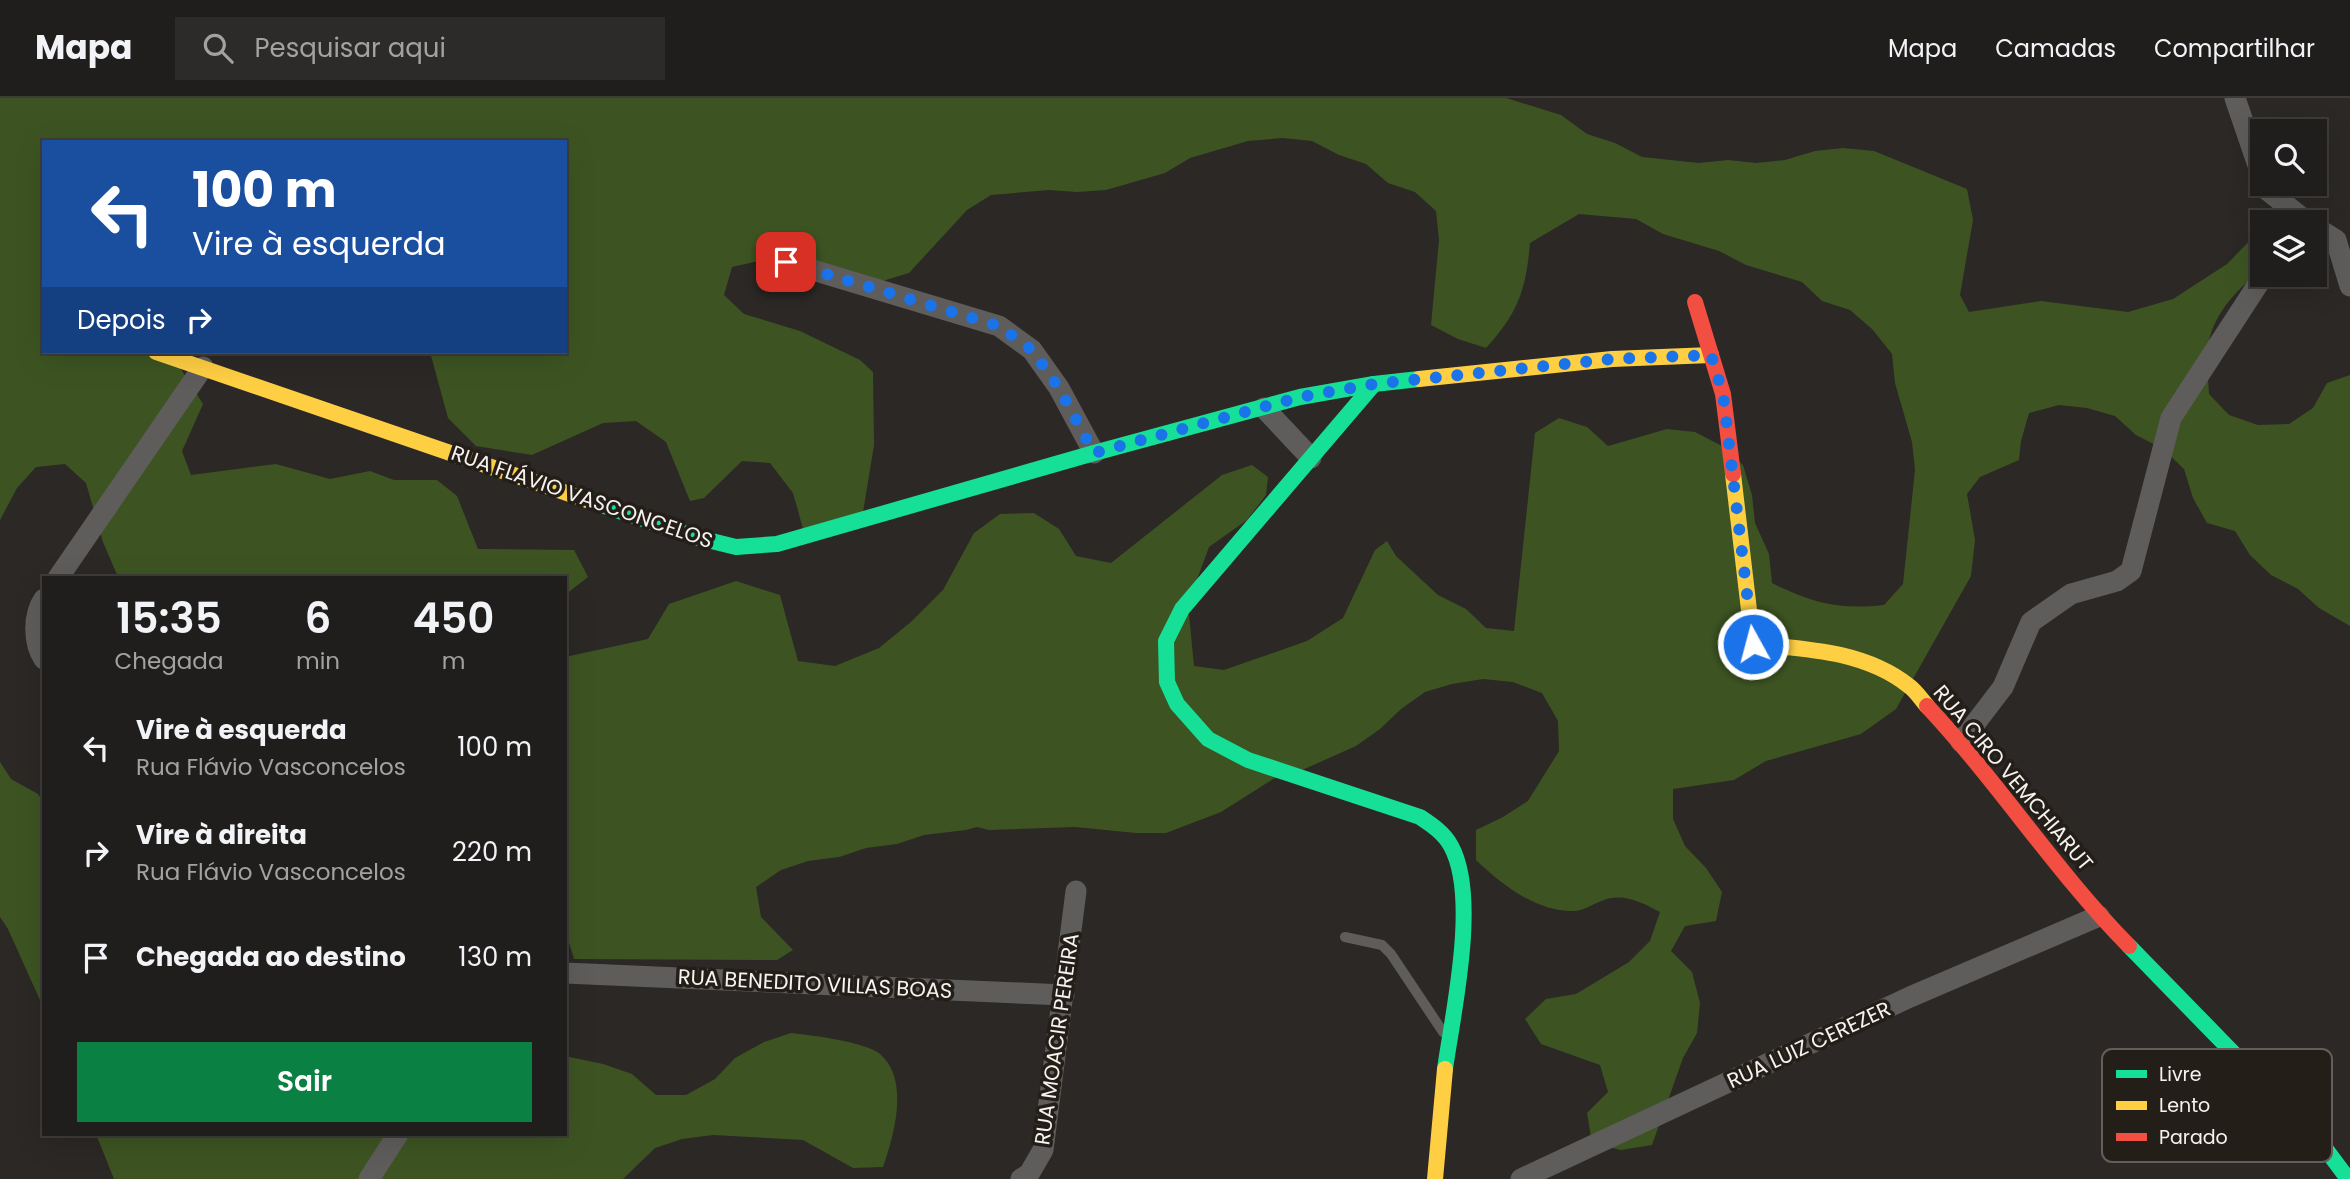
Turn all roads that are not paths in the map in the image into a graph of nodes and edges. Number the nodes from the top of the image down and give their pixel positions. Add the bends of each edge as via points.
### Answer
1 (2235, 98) edge
2 (2250, 143) edge
3 (2275, 196) edge
4 (2291, 210) edge
5 (2327, 235) edge
6 (786, 262) dead end
7 (2350, 286) edge
8 (2256, 287) edge
9 (1695, 302) dead end
10 (162, 354) edge
11 (1711, 355) junction
12 (203, 367) junction
13 (1374, 384) junction
14 (1264, 408) junction
15 (1094, 453) junction
16 (1311, 458) junction
17 (59, 576) edge
18 (42, 602) edge
19 (42, 657) edge
20 (1961, 742) junction
21 (1076, 891) dead end
22 (2099, 916) junction
23 (1345, 937) dead end
24 (567, 973) edge
25 (1064, 995) junction
26 (1448, 1040) junction
27 (2229, 1049) edge
28 (397, 1136) edge
29 (2332, 1157) edge
30 (369, 1179) edge
31 (1021, 1179) edge
32 (1435, 1179) edge
33 (1521, 1179) edge
34 (2348, 1179) edge

1 - 2 street
3 - 4 street
5 - 7 street via 2336,240
6 - 15 street via 999,326 1032,350 1059,388
8 - 20 street via 2171,418 2131,571 2117,581 2071,594 2031,622 2003,687
9 - 11 street, RUA CIRO VEMCHIARUT
10 - 12 street, RUA FLÁVIO VASCONCELOS
11 - 13 street, RUA FLÁVIO VASCONCELOS via 1612,359
11 - 20 street, RUA CIRO VEMCHIARUT via 1723,394 1753,644 1823,651 1868,662 1909,686
12 - 15 street, RUA FLÁVIO VASCONCELOS via 736,548 777,544
12 - 17 street
13 - 14 street, RUA FLÁVIO VASCONCELOS
13 - 16 street
14 - 15 street, RUA FLÁVIO VASCONCELOS
14 - 16 street
16 - 26 street via 1182,609 1166,641 1167,682 1177,704 1209,740 1248,761 1420,817 1441,830 1455,855 1462,887 1461,940
18 - 19 street via 36,633
20 - 22 street, RUA CIRO VEMCHIARUT
21 - 25 street, RUA MOACIR PEREIRA
22 - 27 street, RUA CIRO VEMCHIARUT
22 - 33 street, RUA LUIZ CEREZER via 1910,997
23 - 26 lane via 1382,946 1391,954
24 - 25 street, RUA BENEDITO VILLAS BOAS
25 - 31 street, RUA MOACIR PEREIRA via 1043,1150
26 - 32 street
28 - 30 street
29 - 34 street, RUA CIRO VEMCHIARUT

